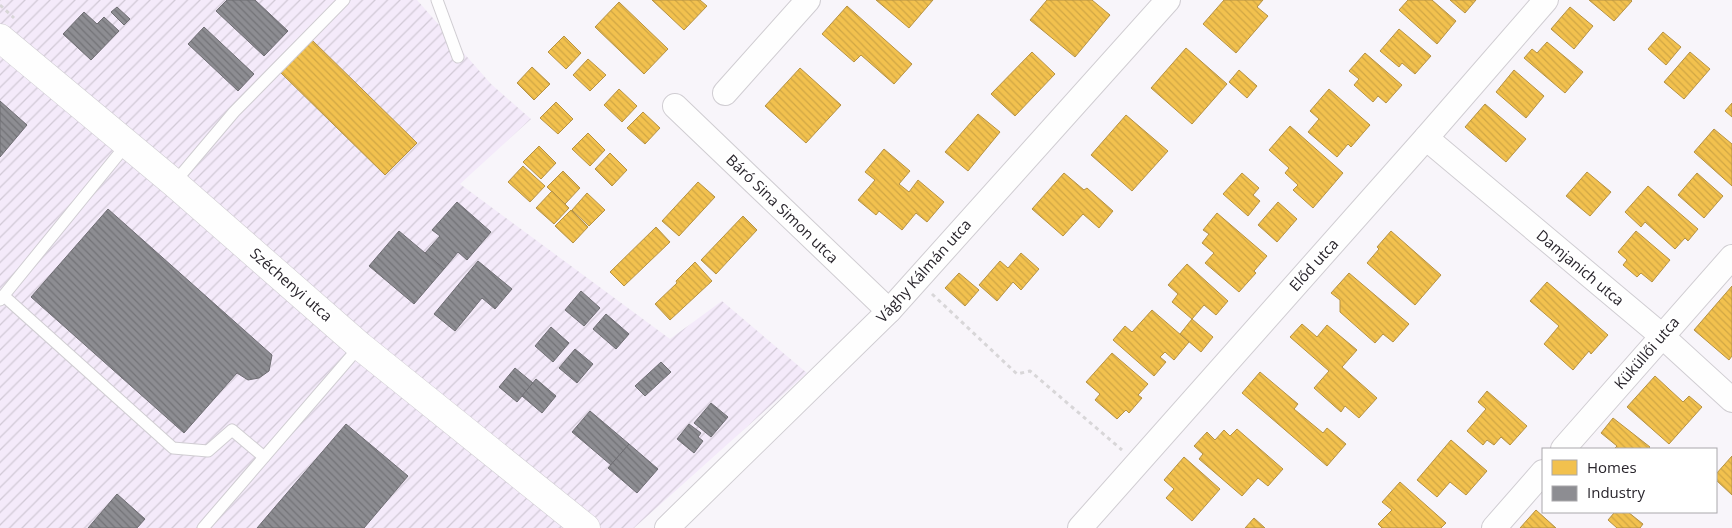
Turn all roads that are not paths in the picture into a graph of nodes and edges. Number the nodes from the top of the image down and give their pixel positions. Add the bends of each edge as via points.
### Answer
1 (344, 0) edge
2 (437, 0) edge
3 (808, 0) edge
4 (1168, 0) edge
5 (1546, 0) edge
6 (0, 38) edge
7 (458, 57) dead end
8 (725, 93) dead end
9 (675, 106) dead end
10 (1426, 138) junction
11 (127, 144) junction
12 (174, 182) junction
13 (1732, 257) edge
14 (2, 298) edge
15 (889, 312) junction
16 (1662, 336) junction
17 (360, 346) junction
18 (1732, 400) edge
19 (1564, 448) edge
20 (264, 457) junction
21 (1542, 473) edge
22 (203, 528) edge
23 (586, 528) edge
24 (666, 528) edge
25 (1080, 528) edge
26 (1494, 528) edge

1 - 12 lane via 234,112
2 - 7 lane
3 - 8 street
4 - 15 street, Vághy Kálmán utca
5 - 10 street, Előd utca
6 - 11 street, Széchenyi utca
9 - 15 street, Báró Sina Simon utca
10 - 16 street, Damjanich utca
10 - 25 street, Előd utca
11 - 12 street, Széchenyi utca
11 - 14 lane
12 - 17 street, Széchenyi utca
13 - 16 street, Küküllői utca
14 - 20 lane via 173,448 208,451 232,430
15 - 24 street, Vághy Kálmán utca
16 - 18 street, Damjanich utca
16 - 19 street, Küküllői utca
17 - 20 lane
17 - 23 street, Széchenyi utca
20 - 22 lane
21 - 26 street

